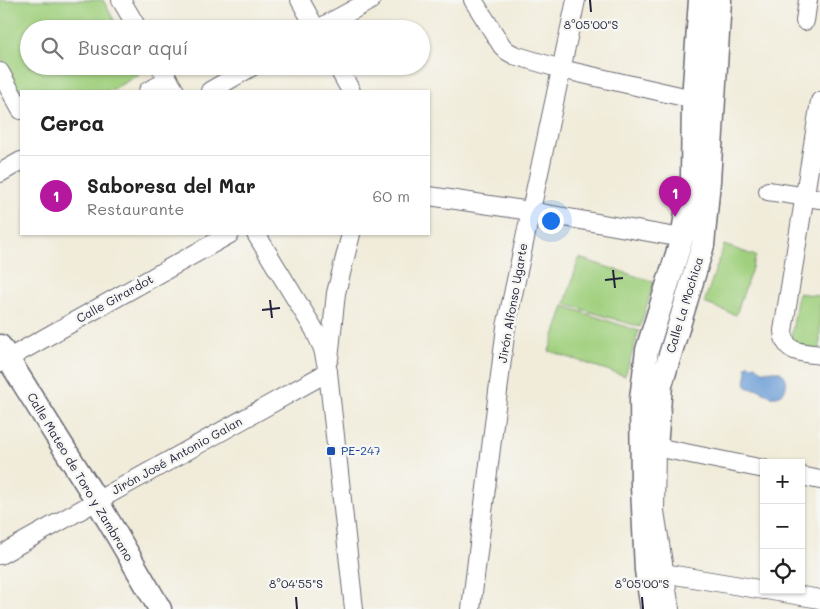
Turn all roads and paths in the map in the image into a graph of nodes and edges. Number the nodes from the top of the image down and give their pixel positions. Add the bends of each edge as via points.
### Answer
1 (121, 0) edge
2 (300, 0) edge
3 (371, 0) edge
4 (473, 0) edge
5 (576, 0) edge
6 (700, 0) edge
7 (720, 0) edge
8 (808, 0) edge
9 (133, 20) edge
10 (312, 20) edge
11 (334, 20) edge
12 (805, 21) dead end
13 (561, 69) junction
14 (0, 72) edge
15 (238, 75) edge
16 (342, 75) edge
17 (168, 79) edge
18 (150, 90) edge
19 (212, 90) edge
20 (350, 90) edge
21 (693, 99) junction
22 (820, 101) edge
23 (20, 108) edge
24 (20, 162) edge
25 (0, 173) edge
26 (768, 190) dead end
27 (430, 196) edge
28 (813, 198) edge
29 (530, 211) junction
30 (228, 235) edge
31 (257, 235) edge
32 (351, 235) edge
33 (682, 238) junction
34 (323, 328) junction
35 (820, 355) edge
36 (3, 356) edge
37 (328, 372) junction
38 (656, 447) junction
39 (760, 468) edge
40 (805, 477) edge
41 (820, 480) edge
42 (97, 501) junction
43 (0, 555) edge
44 (663, 573) junction
45 (760, 589) edge
46 (787, 594) edge
47 (820, 600) edge
48 (160, 609) edge
49 (354, 609) edge
50 (471, 609) edge
51 (652, 609) edge
52 (670, 609) edge

1 - 9 street
2 - 10 street
3 - 11 street
4 - 13 street via 507,51
5 - 13 street, Jirón Alfonso Ugarte
6 - 21 street, Calle La Mochica
7 - 38 street, Calle La Mochica via 703,245 661,385
8 - 12 street
13 - 21 street
13 - 29 street, Jirón Alfonso Ugarte
14 - 23 street
15 - 19 street
16 - 20 street
17 - 18 street
21 - 33 street, Calle La Mochica via 692,178
22 - 28 street
24 - 25 street
26 - 28 street
27 - 29 street
28 - 35 street via 783,330 787,345 792,350
29 - 33 street
29 - 50 street, Jirón Alfonso Ugarte via 506,327
30 - 36 street, Calle Girardot
31 - 34 street
32 - 34 street
33 - 51 street, Calle La Mochica via 647,350 642,399 643,523
34 - 37 street
36 - 42 street, Calle Mateo de Toro y Zambrano
37 - 42 street, Jirón José Antonio Galan
37 - 49 street
38 - 39 street
38 - 44 street, Calle La Mochica via 655,511
40 - 41 street
42 - 43 street, Jirón José Antonio Galan
42 - 48 street, Calle Mateo de Toro y Zambrano
44 - 45 street
44 - 52 street, Calle La Mochica
46 - 47 street

